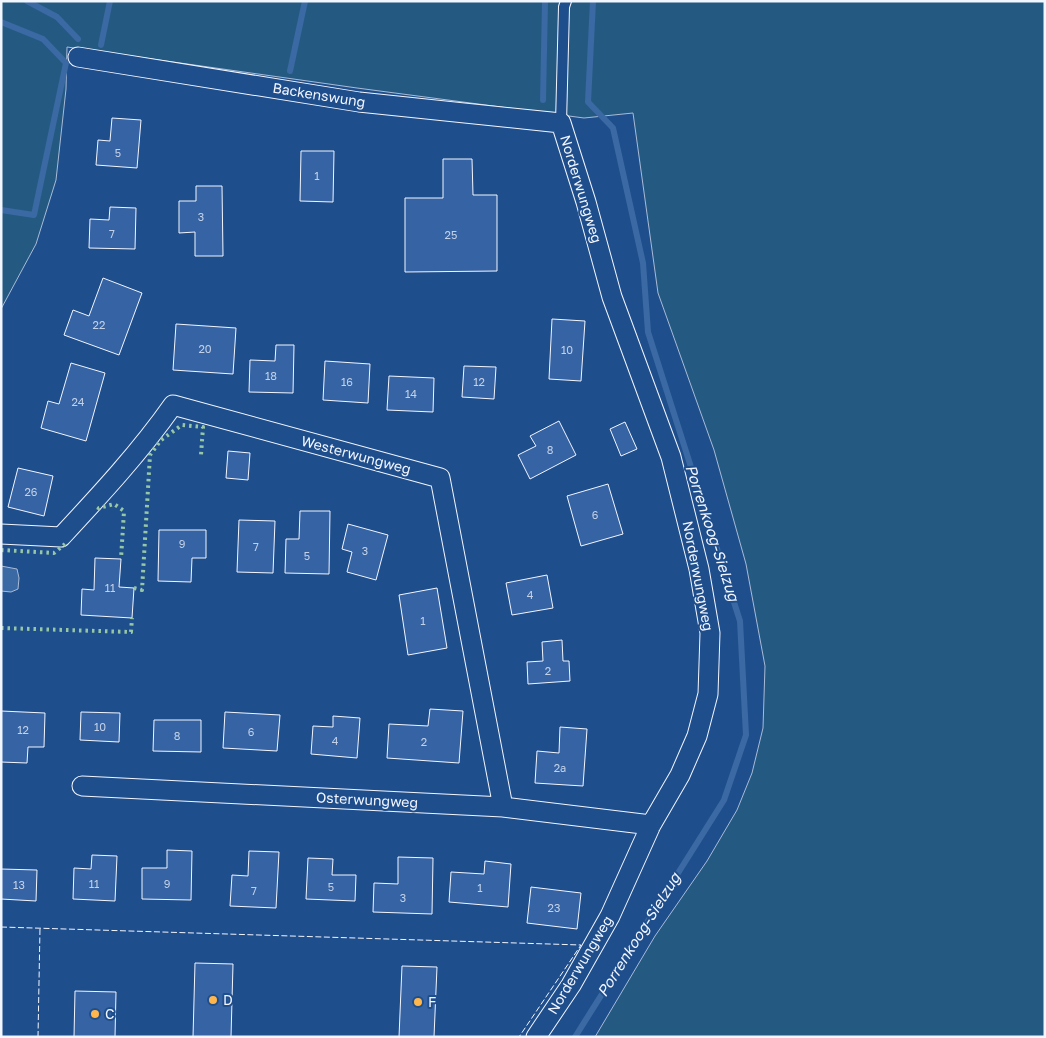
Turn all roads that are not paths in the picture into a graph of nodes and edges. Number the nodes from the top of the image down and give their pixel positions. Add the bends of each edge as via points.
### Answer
1 (566, 1) edge
2 (78, 57) dead end
3 (561, 123) junction
4 (1, 534) edge
5 (82, 786) dead end
6 (504, 807) junction
7 (651, 825) junction
8 (536, 1037) edge

1 - 3 lane
2 - 3 street, Backenswung via 359,102
3 - 7 street, Norderwungweg via 612,297 671,457 699,569 710,633 708,694 697,736 680,775
4 - 6 street, Westerwungweg via 61,537 118,475 173,405 440,478
5 - 6 street, Osterwungweg
6 - 7 street, Osterwungweg
7 - 8 street, Norderwungweg via 610,916

